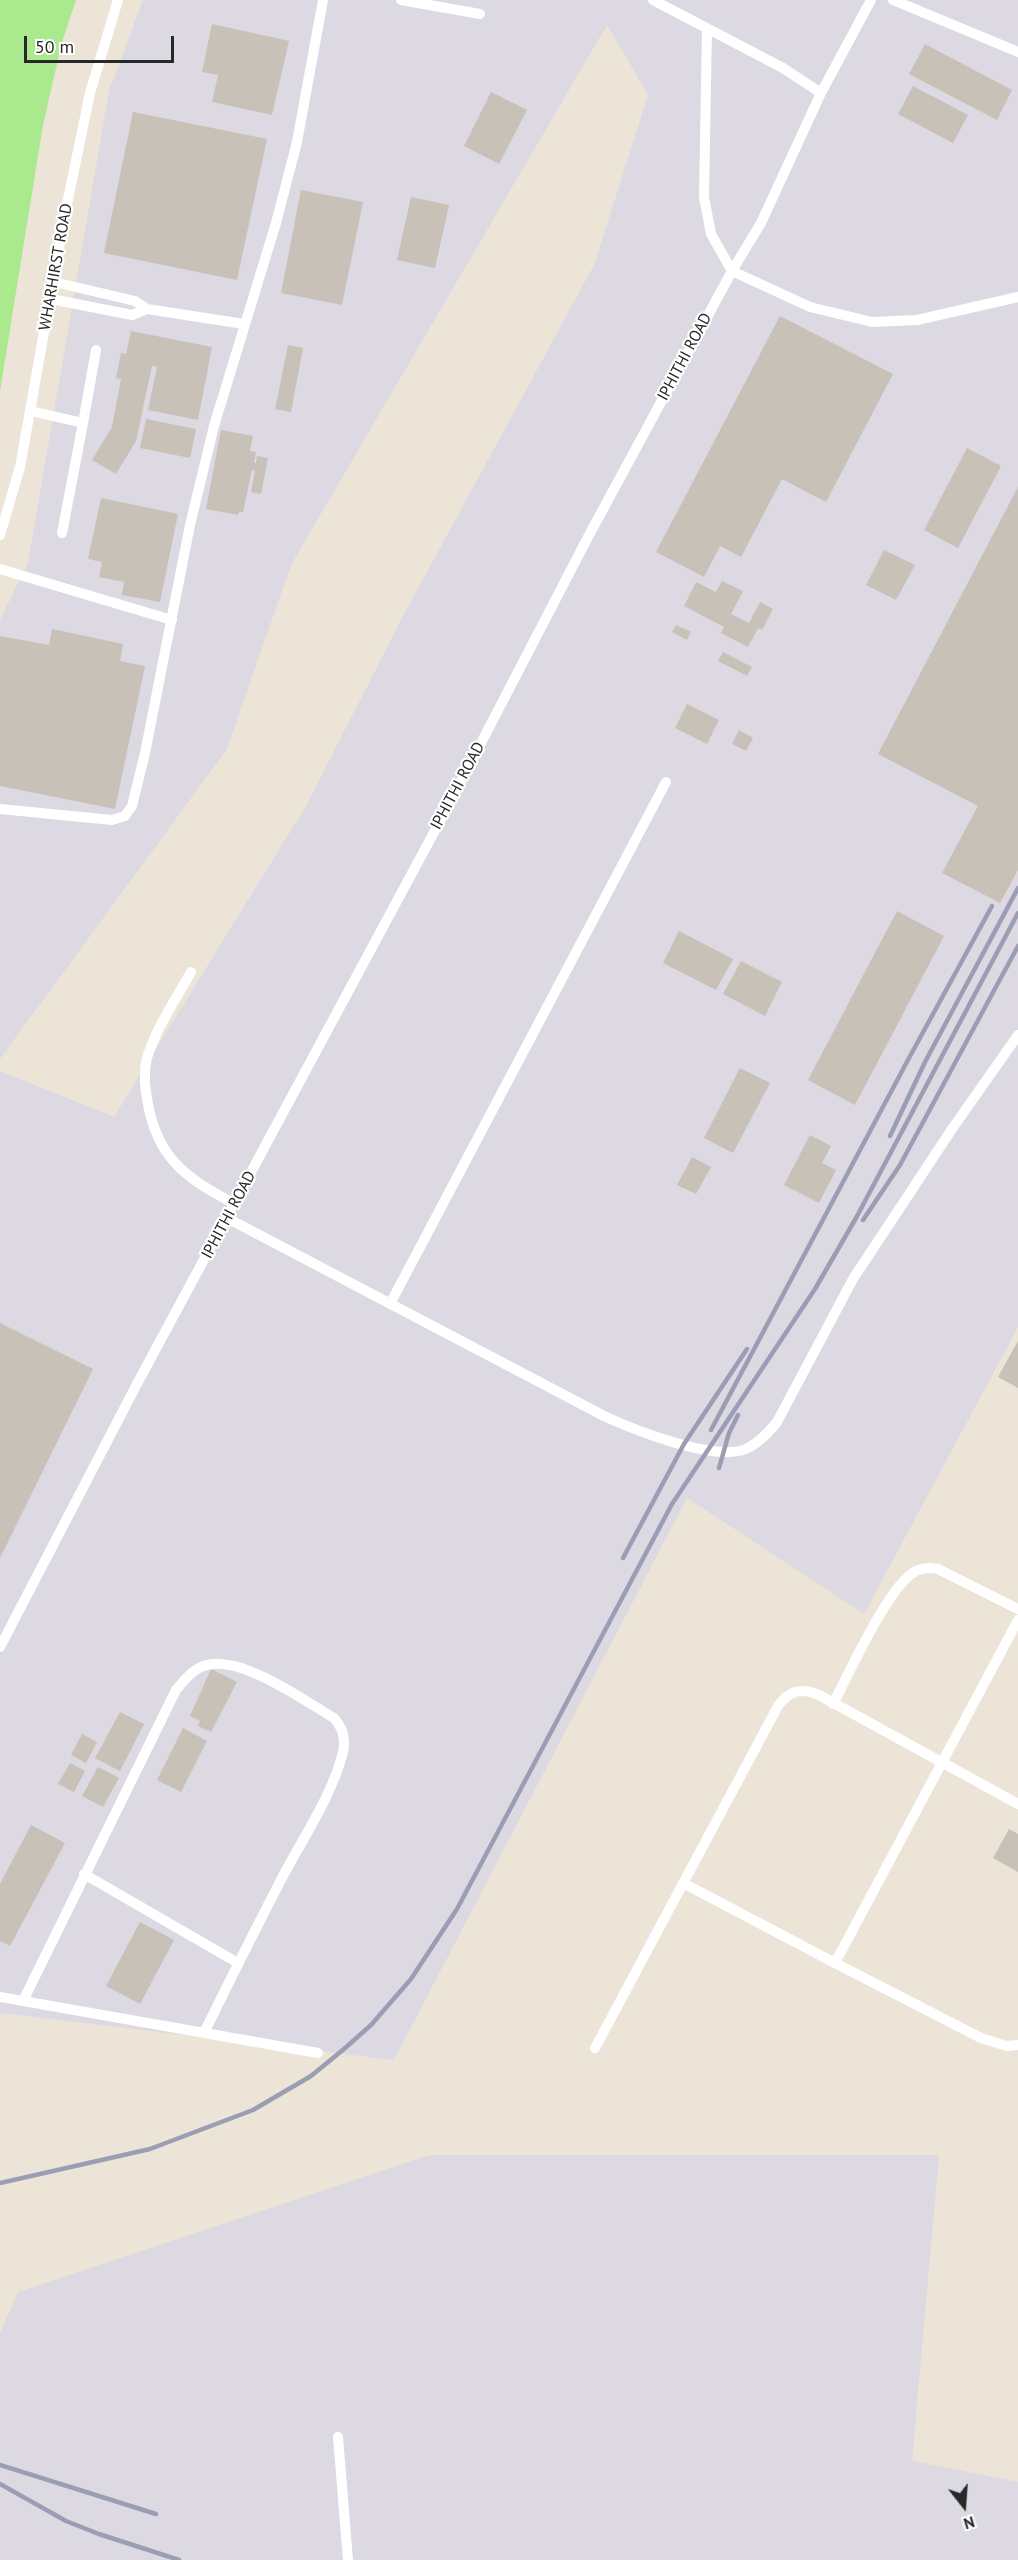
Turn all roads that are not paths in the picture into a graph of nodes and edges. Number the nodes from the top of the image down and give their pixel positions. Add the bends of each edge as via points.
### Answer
1 (118, 0) edge
2 (323, 0) edge
3 (401, 0) edge
4 (653, 0) edge
5 (871, 0) edge
6 (893, 0) edge
7 (480, 14) dead end
8 (707, 28) junction
9 (1018, 52) edge
10 (820, 93) junction
11 (732, 271) junction
12 (54, 282) junction
13 (1018, 297) edge
14 (51, 299) junction
15 (147, 309) junction
16 (244, 324) junction
17 (96, 350) dead end
18 (30, 411) junction
19 (83, 423) junction
20 (62, 533) dead end
21 (0, 535) edge
22 (0, 569) edge
23 (172, 620) junction
24 (666, 782) dead end
25 (0, 809) edge
26 (191, 972) dead end
27 (1018, 1035) edge
28 (235, 1204) junction
29 (227, 1218) junction
30 (390, 1304) junction
31 (1018, 1609) edge
32 (1018, 1620) edge
33 (0, 1647) edge
34 (834, 1704) junction
35 (942, 1763) junction
36 (1018, 1804) edge
37 (84, 1874) junction
38 (682, 1882) junction
39 (238, 1963) junction
40 (835, 1963) junction
41 (0, 1997) edge
42 (23, 2001) junction
43 (204, 2033) junction
44 (1018, 2045) edge
45 (595, 2048) dead end
46 (318, 2053) dead end
47 (338, 2437) dead end
48 (348, 2560) edge

1 - 12 lane, WHARHIRST ROAD via 90,93
2 - 16 lane via 297,142
3 - 7 lane
4 - 8 lane
5 - 10 lane, IPHITHI ROAD
6 - 9 lane
8 - 10 lane via 783,68
8 - 11 lane via 704,197 711,234
10 - 11 lane, IPHITHI ROAD via 761,224
11 - 13 lane via 810,308 872,322 917,320
11 - 28 lane, IPHITHI ROAD
12 - 14 lane, WHARHIRST ROAD
12 - 15 lane via 135,301
14 - 15 lane via 132,315
14 - 18 lane, WHARHIRST ROAD
15 - 16 lane
16 - 23 lane via 190,525
17 - 19 lane
18 - 19 lane
18 - 21 lane, WHARHIRST ROAD via 20,466
19 - 20 lane
22 - 23 lane
23 - 25 lane via 145,753 132,806 125,816 88,819
24 - 30 lane
26 - 28 lane via 149,1054 144,1078 146,1093 156,1135 167,1153 197,1184
27 - 30 lane via 853,1279 777,1422 761,1441 746,1449 730,1454 705,1451 626,1426
28 - 29 lane, IPHITHI ROAD
29 - 30 lane
29 - 33 lane, IPHITHI ROAD
31 - 34 lane via 938,1569 925,1567 914,1571 888,1602
32 - 35 lane
34 - 35 lane
34 - 38 lane via 811,1691 798,1690 786,1695
35 - 36 lane
35 - 40 lane
37 - 39 lane
37 - 39 lane via 176,1690 199,1668 217,1663 241,1667 334,1718 345,1741 339,1764 317,1814
37 - 42 lane
38 - 40 lane
38 - 45 lane
39 - 43 lane
40 - 44 lane via 981,2038 1006,2046
41 - 42 lane
42 - 43 lane
43 - 46 lane
47 - 48 lane

